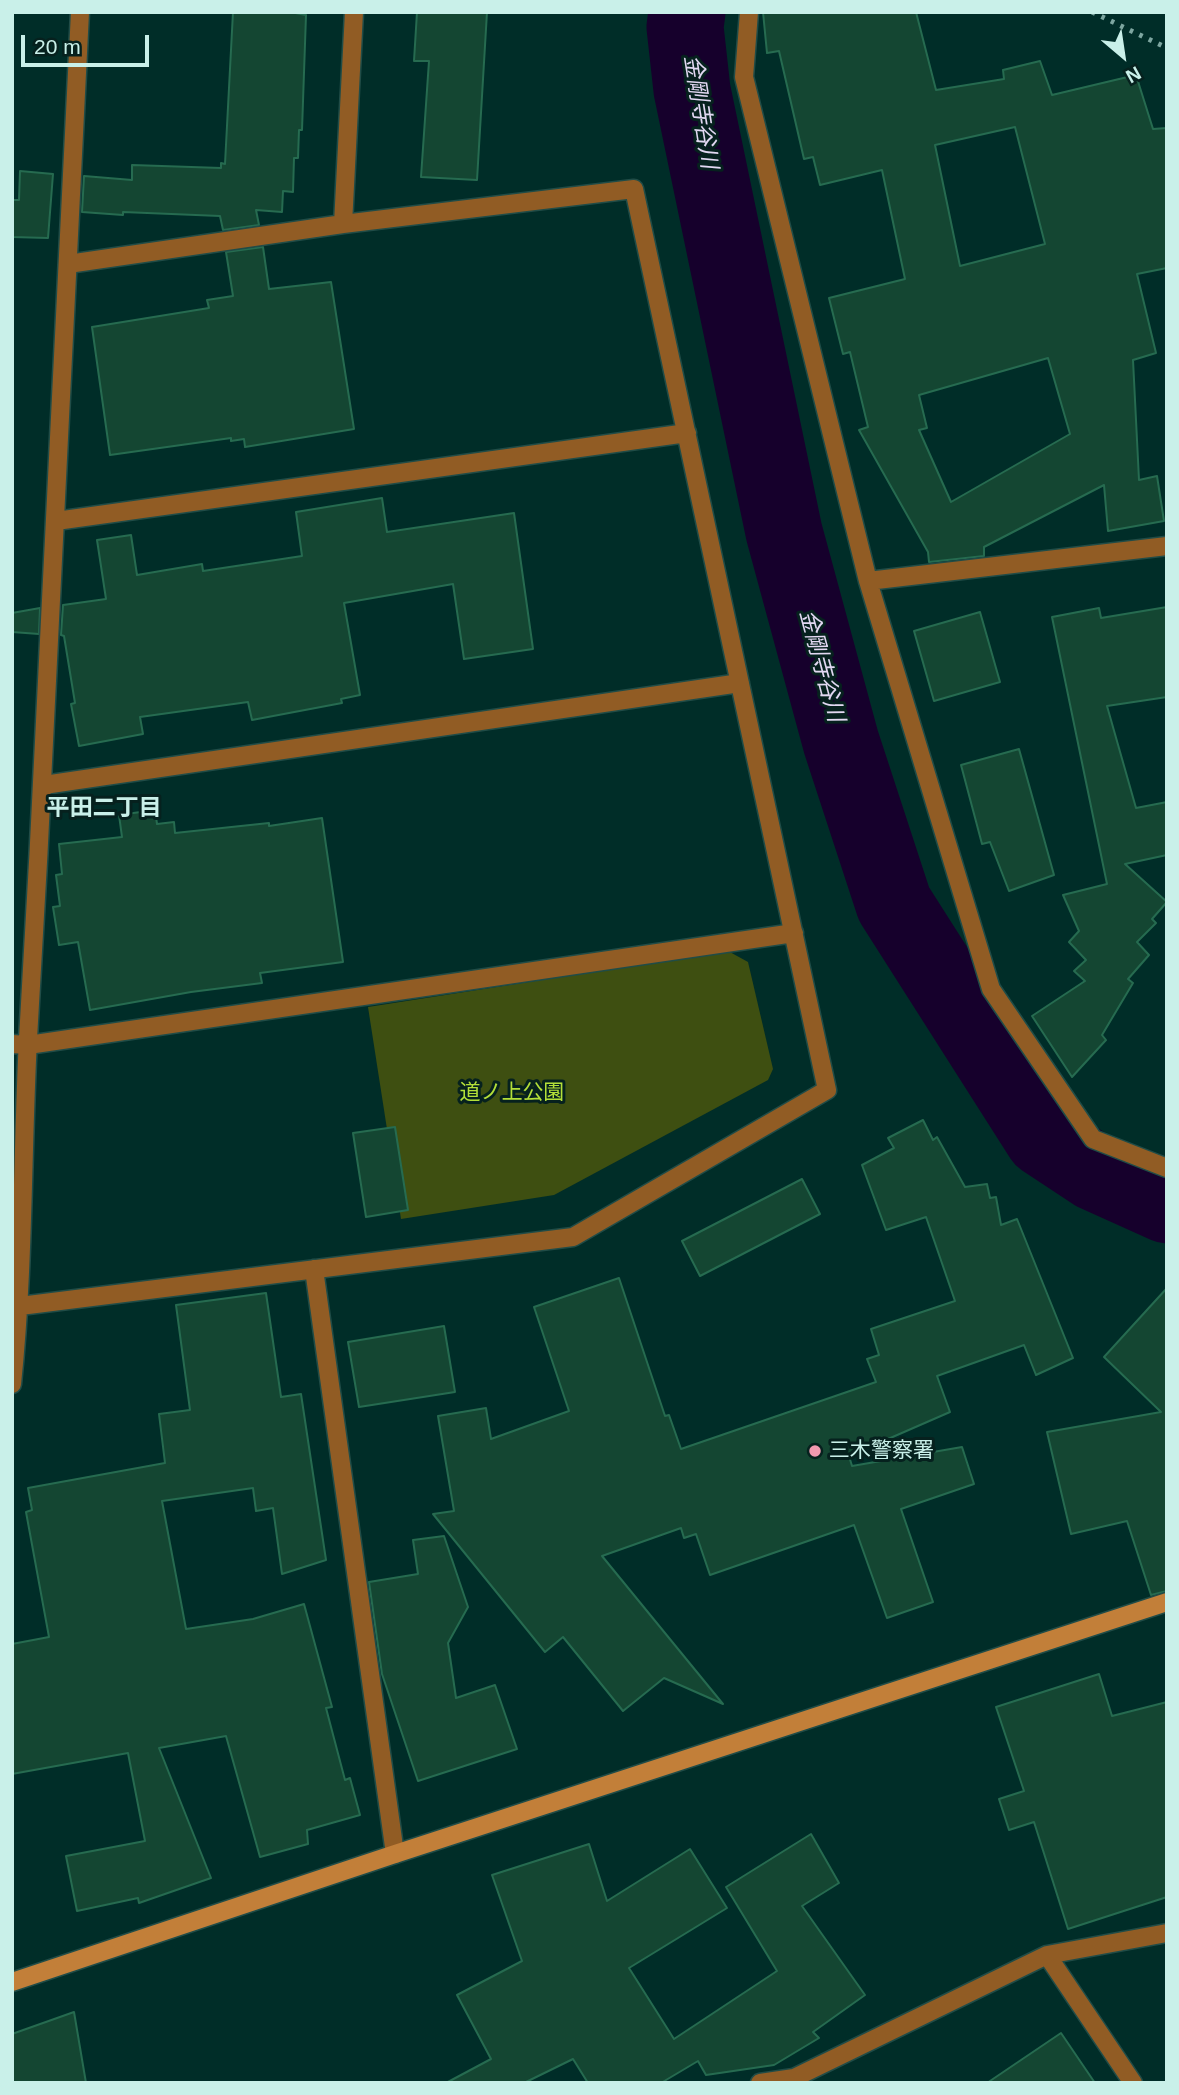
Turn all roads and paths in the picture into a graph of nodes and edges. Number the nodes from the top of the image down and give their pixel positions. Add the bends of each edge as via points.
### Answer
1 (80, 12) edge
2 (354, 12) edge
3 (748, 12) edge
4 (343, 224) junction
5 (68, 264) junction
6 (687, 433) junction
7 (56, 521) junction
8 (1167, 546) edge
9 (868, 581) junction
10 (740, 683) junction
11 (44, 785) junction
12 (793, 933) junction
13 (20, 1044) edge
14 (1167, 1168) edge
15 (314, 1269) junction
16 (20, 1306) junction
17 (12, 1384) edge
18 (1167, 1602) edge
19 (395, 1854) junction
20 (1167, 1933) edge
21 (1046, 1955) junction
22 (12, 1982) edge
23 (760, 2083) edge
24 (1133, 2083) edge

1 - 5 street
2 - 4 street
3 - 9 street via 744,77
4 - 5 street
4 - 6 street via 634,189
5 - 7 street
6 - 7 street
6 - 10 street
7 - 11 street
8 - 9 street
9 - 14 street via 992,989 1093,1139
10 - 11 street
10 - 12 street
11 - 13 street
12 - 13 street
12 - 15 street via 827,1090 573,1237
13 - 16 street
15 - 16 street
15 - 19 street
16 - 17 street
18 - 19 street
19 - 22 street
20 - 21 street
21 - 23 street via 794,2078
21 - 24 street

